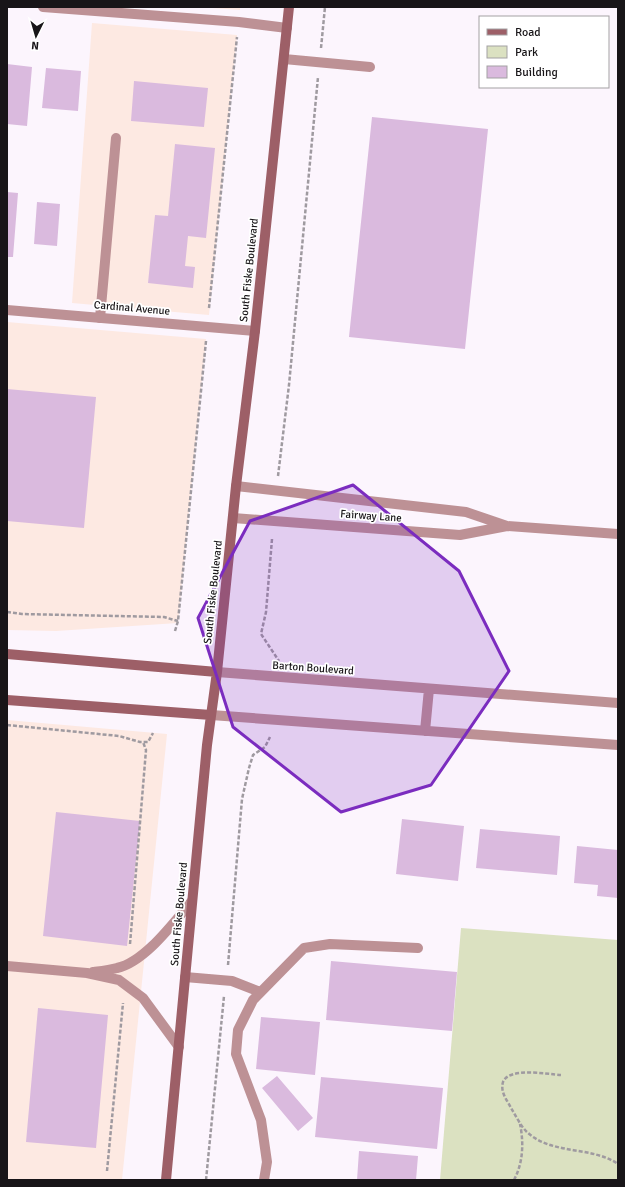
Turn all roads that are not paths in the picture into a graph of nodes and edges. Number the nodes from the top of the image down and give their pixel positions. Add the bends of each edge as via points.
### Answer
1 (43, 7) edge
2 (289, 7) edge
3 (287, 28) junction
4 (284, 59) junction
5 (370, 67) dead end
6 (116, 138) dead end
7 (7, 310) edge
8 (100, 318) junction
9 (255, 331) junction
10 (236, 486) junction
11 (233, 518) junction
12 (507, 526) junction
13 (618, 534) edge
14 (7, 654) edge
15 (217, 672) junction
16 (429, 689) junction
17 (7, 700) edge
18 (618, 703) edge
19 (211, 715) junction
20 (425, 731) junction
21 (618, 746) edge
22 (192, 901) junction
23 (418, 948) dead end
24 (7, 966) edge
25 (87, 972) junction
26 (185, 977) junction
27 (260, 992) junction
28 (179, 1047) junction
29 (166, 1180) edge
30 (264, 1180) edge

1 - 3 street
2 - 3 main road, South Fiske Boulevard
3 - 4 main road, South Fiske Boulevard
4 - 5 street
4 - 9 main road, South Fiske Boulevard
6 - 8 street
7 - 8 street, Cardinal Avenue
8 - 9 street, Cardinal Avenue
9 - 10 main road, South Fiske Boulevard
10 - 11 main road, South Fiske Boulevard
10 - 12 street, Fairway Lane via 466,512
11 - 12 street, Fairway Lane via 460,535
11 - 15 main road, South Fiske Boulevard
12 - 13 street, Fairway Lane
14 - 15 main road, Barton Boulevard
15 - 16 street, Barton Boulevard
15 - 19 main road, South Fiske Boulevard
16 - 18 street, Barton Boulevard
16 - 20 street
17 - 19 main road
19 - 20 street
19 - 22 main road, South Fiske Boulevard
20 - 21 street
22 - 25 street via 149,949 134,961 119,968
22 - 26 main road, South Fiske Boulevard
23 - 27 street via 330,944 304,948
24 - 25 street
25 - 28 street via 119,980 143,998
26 - 27 street via 232,981
26 - 28 main road, South Fiske Boulevard
27 - 30 street via 253,1000 238,1030 236,1054 261,1120 267,1162
28 - 29 main road, South Fiske Boulevard

